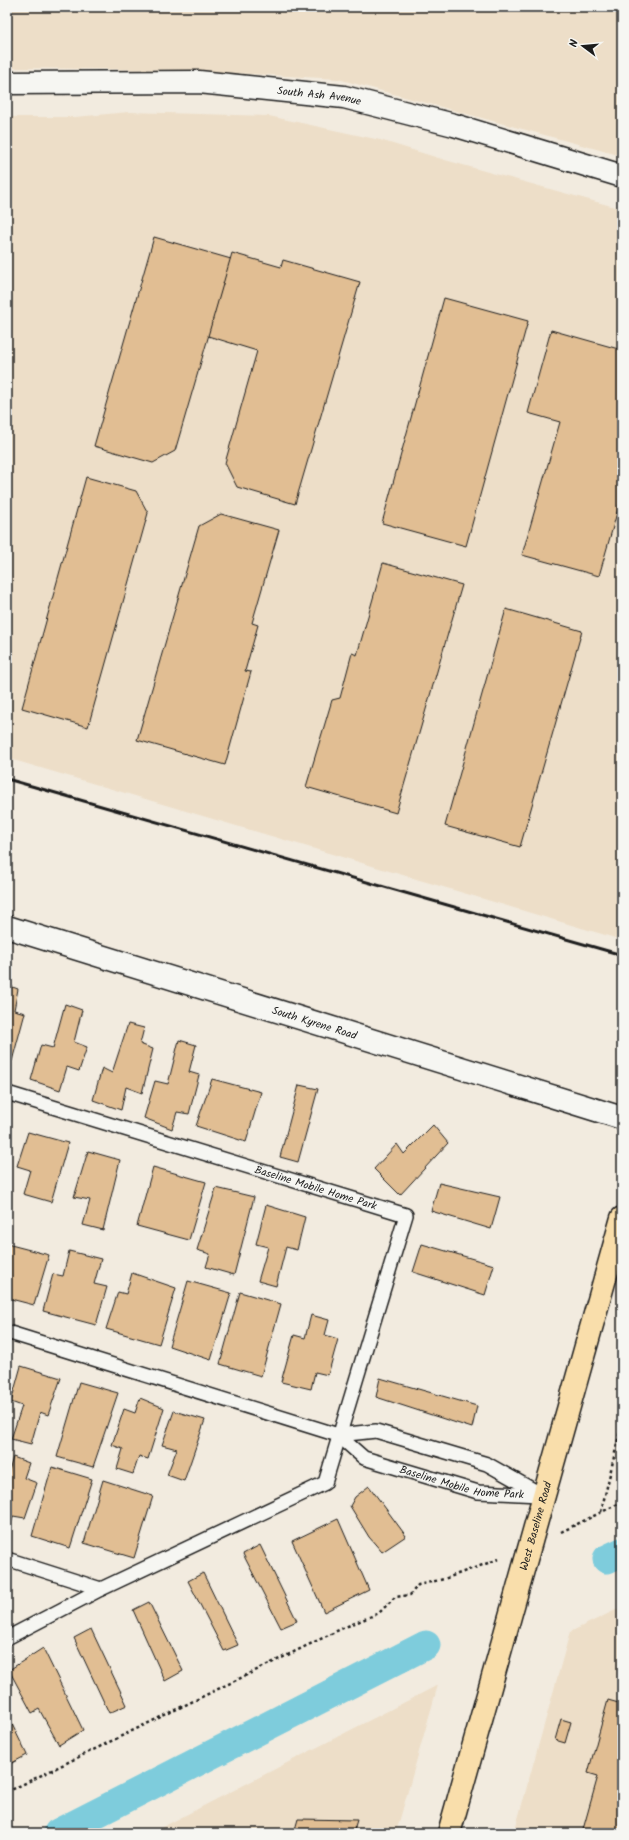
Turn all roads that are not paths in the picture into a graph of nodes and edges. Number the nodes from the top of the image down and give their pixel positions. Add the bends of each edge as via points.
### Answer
1 (7, 83) edge
2 (622, 176) edge
3 (7, 927) edge
4 (7, 1093) edge
5 (622, 1118) edge
6 (622, 1218) edge
7 (7, 1332) edge
8 (338, 1435) junction
9 (544, 1496) junction
10 (7, 1559) edge
11 (101, 1589) junction
12 (7, 1638) edge
13 (449, 1833) edge

1 - 2 street, South Ash Avenue via 193,82 344,97 454,126
3 - 5 street, South Kyrene Road
4 - 8 lane, Baseline Mobile Home Park via 406,1215
6 - 9 main road, West Baseline Road
7 - 8 lane, Baseline Mobile Home Park
8 - 9 lane, Baseline Mobile Home Park via 376,1431 487,1464
8 - 9 lane, Baseline Mobile Home Park via 364,1458 478,1492
8 - 11 lane, Baseline Mobile Home Park via 325,1483
9 - 13 main road, West Baseline Road
10 - 11 lane
11 - 12 lane, Baseline Mobile Home Park

